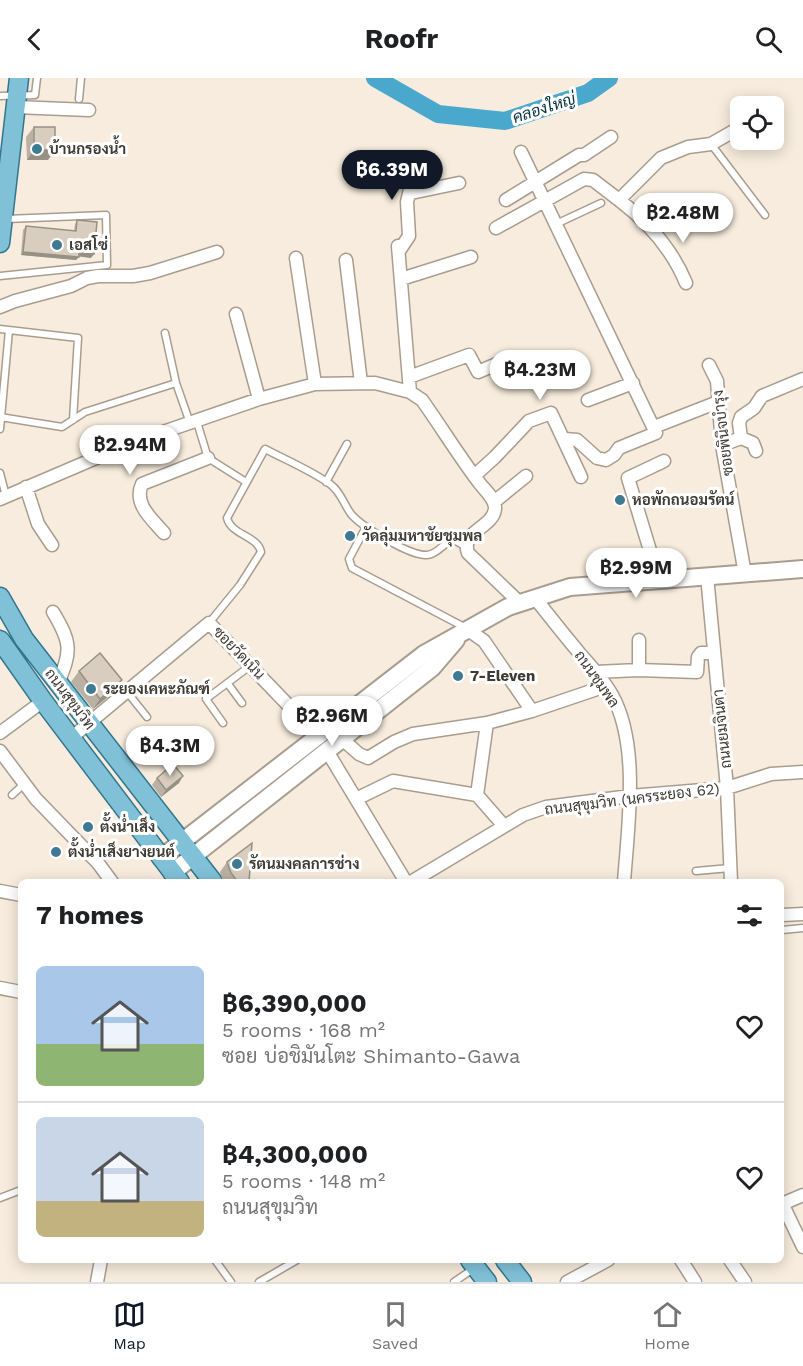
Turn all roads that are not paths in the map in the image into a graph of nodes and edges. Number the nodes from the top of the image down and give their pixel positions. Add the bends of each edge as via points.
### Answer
1 (19, 78) edge
2 (37, 78) edge
3 (81, 78) edge
4 (79, 99) dead end
5 (10, 100) edge
6 (89, 110) dead end
7 (730, 133) edge
8 (611, 136) dead end
9 (711, 144) junction
10 (521, 152) dead end
11 (416, 163) dead end
12 (535, 181) junction
13 (459, 183) dead end
14 (411, 193) junction
15 (506, 200) dead end
16 (619, 200) junction
17 (545, 202) junction
18 (601, 203) dead end
19 (676, 207) dead end
20 (765, 215) dead end
21 (3, 219) junction
22 (556, 224) junction
23 (648, 225) junction
24 (496, 228) dead end
25 (0, 243) edge
26 (217, 252) dead end
27 (471, 257) dead end
28 (296, 258) dead end
29 (346, 260) dead end
30 (0, 276) edge
31 (401, 279) junction
32 (686, 283) dead end
33 (0, 307) edge
34 (236, 314) dead end
35 (0, 329) edge
36 (9, 330) junction
37 (165, 333) dead end
38 (506, 360) dead end
39 (709, 365) dead end
40 (409, 377) junction
41 (803, 380) edge
42 (176, 383) junction
43 (361, 383) junction
44 (633, 383) junction
45 (315, 384) junction
46 (410, 392) junction
47 (259, 399) junction
48 (588, 400) dead end
49 (718, 402) junction
50 (1, 417) edge
51 (73, 420) junction
52 (194, 423) junction
53 (654, 427) junction
54 (0, 429) edge
55 (741, 438) junction
56 (565, 440) junction
57 (347, 444) dead end
58 (722, 445) junction
59 (756, 451) dead end
60 (208, 459) junction
61 (664, 461) dead end
62 (0, 472) edge
63 (474, 476) junction
64 (526, 476) dead end
65 (581, 477) dead end
66 (246, 482) junction
67 (326, 482) junction
68 (26, 487) junction
69 (3, 498) edge
70 (494, 502) junction
71 (366, 527) junction
72 (164, 533) dead end
73 (52, 545) dead end
74 (465, 546) junction
75 (803, 569) edge
76 (745, 574) junction
77 (707, 576) junction
78 (659, 580) junction
79 (0, 597) edge
80 (528, 600) junction
81 (53, 612) dead end
82 (209, 623) junction
83 (467, 629) junction
84 (0, 640) edge
85 (639, 640) dead end
86 (714, 653) junction
87 (251, 666) junction
88 (639, 670) junction
89 (595, 672) junction
90 (58, 683) junction
91 (228, 684) junction
92 (606, 686) junction
93 (127, 692) junction
94 (43, 701) junction
95 (242, 704) dead end
96 (532, 711) junction
97 (147, 717) dead end
98 (223, 723) dead end
99 (487, 723) junction
100 (89, 724) junction
101 (0, 733) edge
102 (71, 738) junction
103 (342, 739) junction
104 (322, 743) junction
105 (0, 751) edge
106 (803, 772) edge
107 (24, 784) junction
108 (728, 789) junction
109 (12, 795) dead end
110 (477, 795) junction
111 (630, 796) junction
112 (356, 799) junction
113 (504, 826) junction
114 (188, 849) junction
115 (161, 858) junction
116 (730, 868) junction
117 (696, 871) dead end
118 (176, 877) edge
119 (110, 879) edge
120 (211, 879) edge
121 (404, 879) edge
122 (416, 879) edge
123 (624, 879) edge
124 (731, 879) edge
125 (0, 891) edge
126 (18, 894) edge
127 (803, 914) edge
128 (784, 915) edge
129 (803, 928) edge
130 (784, 930) edge
131 (0, 988) edge
132 (18, 991) edge
133 (18, 1191) edge
134 (803, 1195) edge
135 (0, 1198) edge
136 (784, 1202) edge
137 (784, 1207) edge
138 (803, 1247) edge
139 (101, 1263) edge
140 (217, 1263) edge
141 (292, 1263) edge
142 (507, 1263) edge
143 (602, 1263) edge
144 (683, 1263) edge
145 (732, 1263) edge
146 (473, 1264) edge
147 (98, 1282) edge
148 (231, 1282) edge
149 (259, 1282) edge
150 (454, 1282) edge
151 (487, 1282) edge
152 (522, 1282) edge
153 (567, 1282) edge
154 (695, 1282) edge
155 (746, 1282) edge

1 - 5 main road
2 - 5 lane via 35,95
3 - 4 lane
5 - 6 street
5 - 21 main road
7 - 9 street
8 - 12 street
9 - 16 street via 688,147 661,158
9 - 20 lane
10 - 12 street
11 - 14 street
12 - 15 street
12 - 17 street
13 - 14 street
14 - 31 street via 407,202 409,236 398,248
16 - 17 street via 588,179
16 - 23 street
17 - 22 street
17 - 24 street
18 - 22 lane
19 - 23 lane
21 - 25 main road
21 - 30 lane via 106,215 107,265
22 - 44 street
23 - 32 street via 673,257
26 - 33 street via 141,274 87,278
27 - 31 street
28 - 45 street
29 - 43 street
31 - 40 street
34 - 47 street
35 - 36 lane
36 - 50 lane
36 - 51 lane via 78,338
37 - 42 lane
38 - 40 street via 478,372 470,355
39 - 49 street, ซอยพินิจบำรุง via 717,381
40 - 46 street
41 - 55 street via 762,396 741,417
42 - 51 lane via 86,412
42 - 52 lane
43 - 45 street
43 - 46 street
44 - 48 street
44 - 53 street
45 - 47 street
46 - 63 street via 422,400
47 - 52 street
49 - 53 street
49 - 58 street, ซอยพินิจบำรุง
50 - 51 lane via 62,427
50 - 54 lane
52 - 60 lane
52 - 68 street via 131,443
53 - 56 street via 656,433 619,448 606,460 597,458 577,440
55 - 58 street
55 - 59 street via 753,443
56 - 63 street via 552,412 529,421
56 - 65 street
57 - 67 lane
58 - 76 street, ซอยพินิจบำรุง
60 - 66 lane
60 - 72 street via 142,484 141,503
61 - 78 street via 628,478
62 - 69 lane
63 - 70 street
64 - 70 street
66 - 67 lane via 265,449
66 - 82 lane via 227,518 230,526 261,552
67 - 71 lane
68 - 69 street
68 - 73 street via 38,524
70 - 74 street via 492,516
71 - 74 lane via 418,554 437,553 448,541
71 - 83 lane via 349,559 352,568
74 - 80 street, ถนนชุมพล via 468,553
75 - 76 street
76 - 77 street
77 - 78 street
77 - 86 street, ถนนยมจินดา
78 - 80 street via 570,587
79 - 90 main road, ถนนสุขุมวิท via 24,639
80 - 83 street
80 - 89 street, ถนนชุมพล
81 - 90 street via 69,651
82 - 87 street, ซอยวัดเนิน
82 - 93 street
83 - 96 street via 484,641
83 - 103 street via 432,668
83 - 104 street via 424,654
84 - 94 main road, ถนนสุขุมวิท
85 - 88 street
86 - 88 street via 701,653 697,672
86 - 108 street, ถนนยมจินดา
87 - 91 lane
87 - 104 street, ซอยวัดเนิน
88 - 89 street
89 - 92 street, ถนนชุมพล
90 - 100 main road, ถนนสุขุมวิท
91 - 95 lane
91 - 98 lane via 206,699
92 - 96 street
92 - 111 street, ถนนชุมพล via 624,726
93 - 97 lane
93 - 100 street
94 - 101 street
94 - 102 main road, ถนนสุขุมวิท
96 - 99 street
99 - 103 street via 412,734 368,758
99 - 110 street
100 - 102 street
100 - 114 main road, ถนนสุขุมวิท
102 - 115 main road, ถนนสุขุมวิท
103 - 104 street
104 - 112 street, ซอยวัดเนิน
104 - 114 street
105 - 107 street
106 - 108 street, ถนนสุขุมวิท (นครระยอง 62) via 771,774
107 - 109 lane
107 - 119 street
108 - 111 street, ถนนสุขุมวิท (นครระยอง 62)
108 - 116 street, ถนนยมจินดา
110 - 112 street via 393,781
110 - 113 street
111 - 113 street, ถนนสุขุมวิท (นครระยอง 62) via 546,807
111 - 123 street, ถนนชุมพล
112 - 121 street, ซอยวัดเนิน
113 - 122 street, ถนนสุขุมวิท (นครระยอง 62)
114 - 115 street
114 - 118 street
114 - 120 main road, ถนนสุขุมวิท
115 - 118 main road, ถนนสุขุมวิท
116 - 117 lane
116 - 124 street, ถนนยมจินดา
125 - 126 street
127 - 128 street
129 - 130 lane
131 - 132 street
133 - 135 lane
134 - 136 street
137 - 138 street
139 - 147 street
140 - 148 lane
141 - 149 lane
142 - 152 main road
143 - 153 street
144 - 154 street
145 - 155 street
146 - 150 lane
146 - 151 main road

